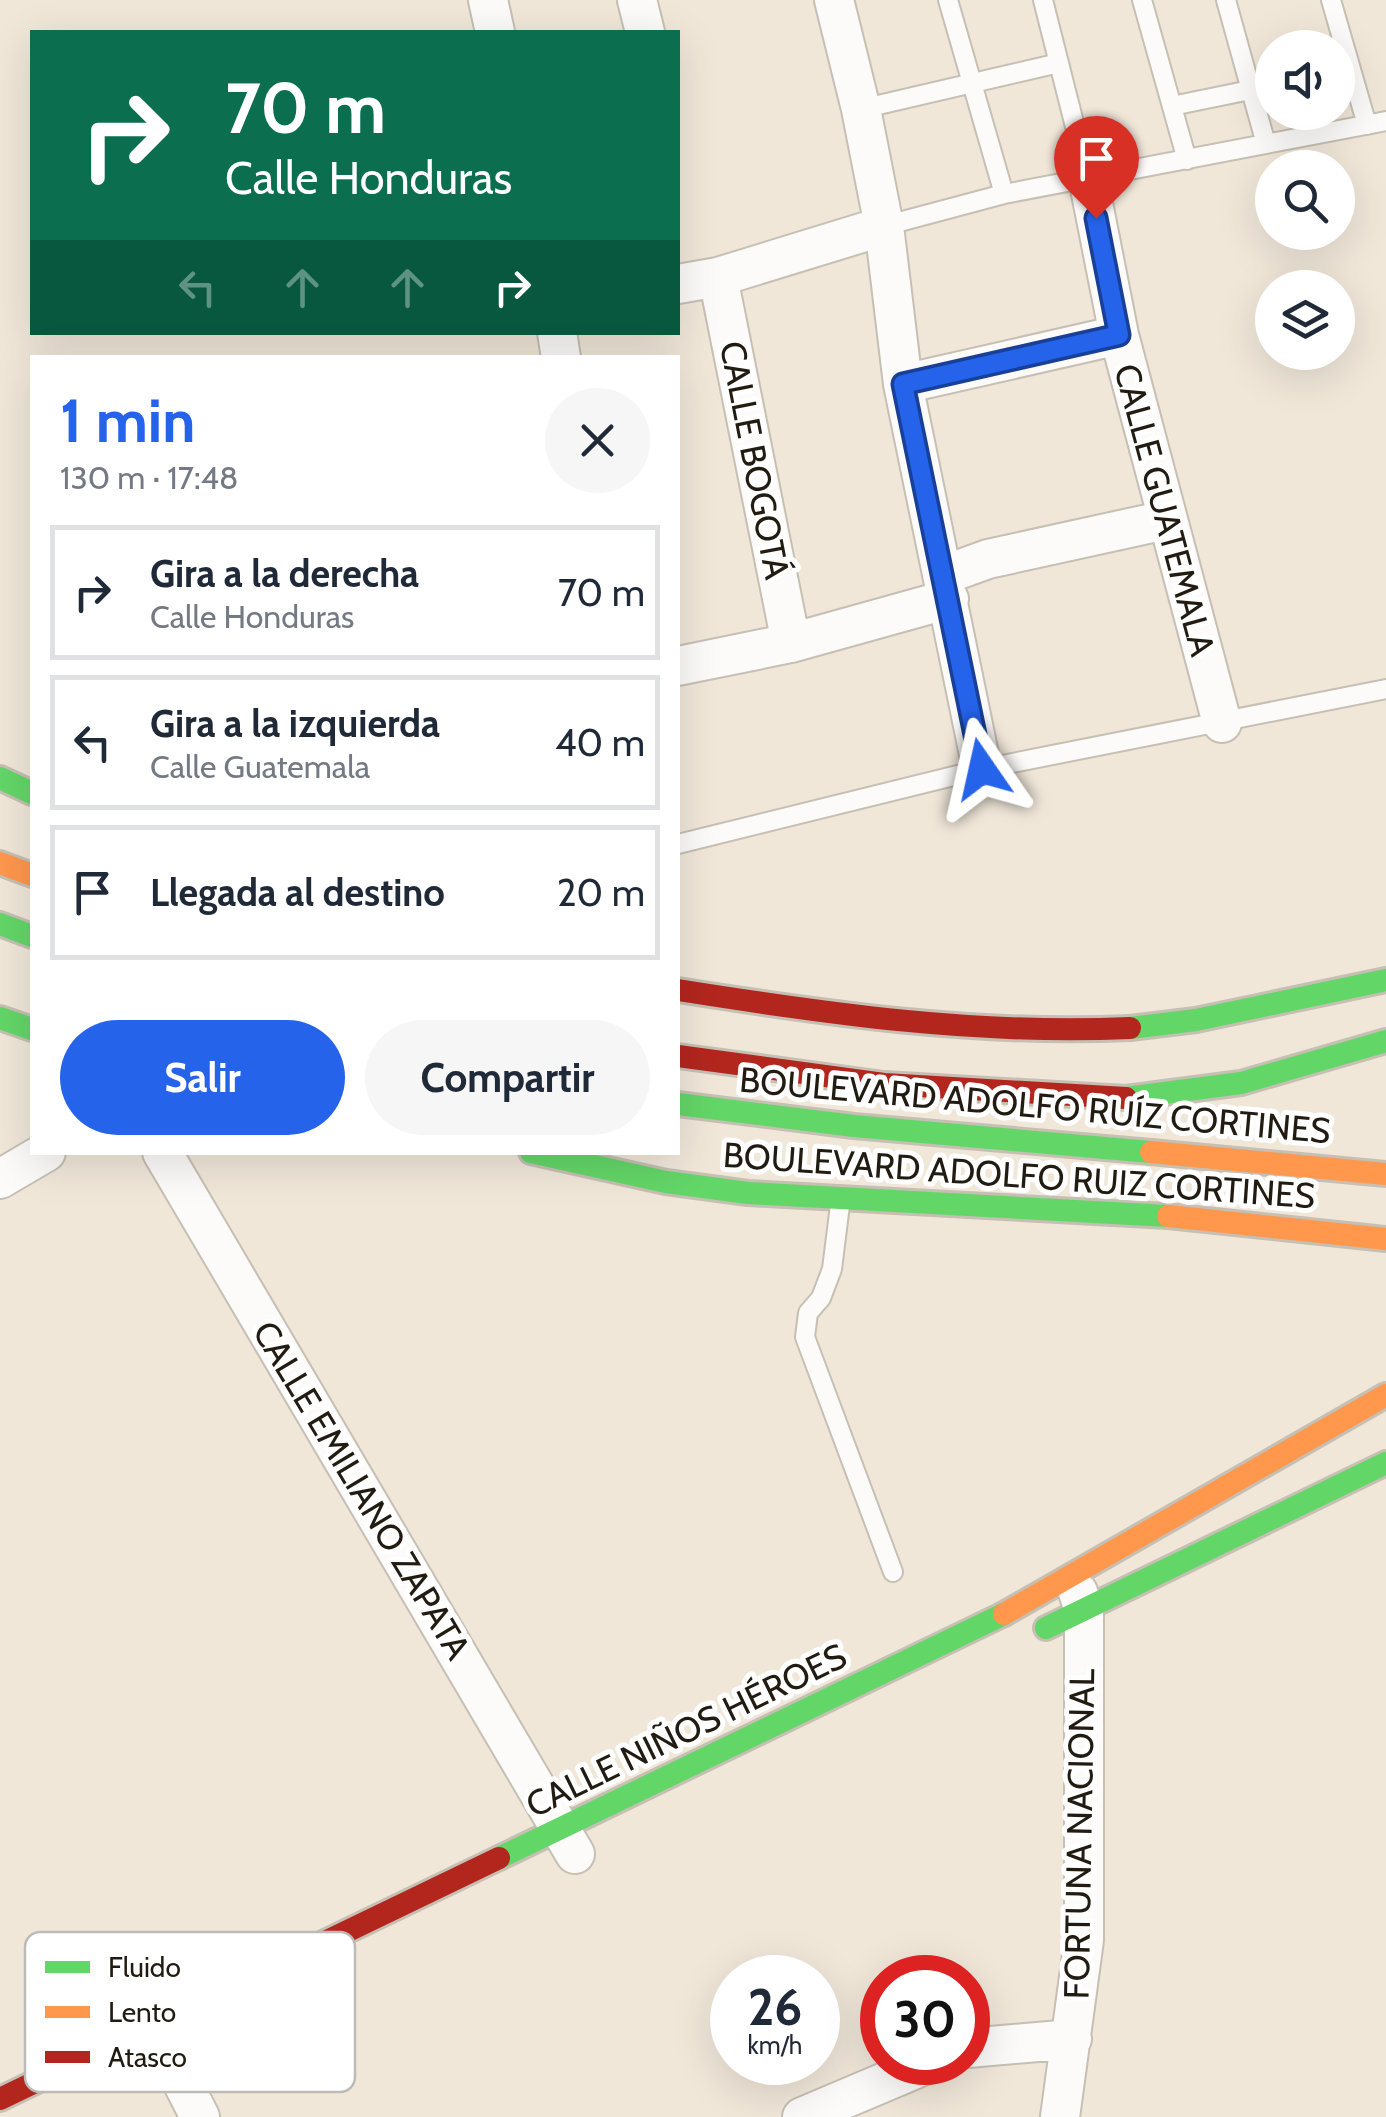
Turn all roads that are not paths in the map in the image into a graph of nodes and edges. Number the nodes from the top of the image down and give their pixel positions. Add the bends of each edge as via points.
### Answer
1 (488, 0) edge
2 (638, 0) edge
3 (834, 0) edge
4 (948, 0) edge
5 (1042, 0) edge
6 (1142, 0) edge
7 (1226, 0) edge
8 (1331, 0) edge
9 (495, 30) edge
10 (644, 30) edge
11 (1059, 63) junction
12 (972, 84) junction
13 (1250, 90) junction
14 (1172, 106) junction
15 (861, 109) junction
16 (1386, 120) edge
17 (1366, 125) junction
18 (1266, 144) junction
19 (1187, 160) junction
20 (1088, 178) junction
21 (1004, 194) junction
22 (884, 226) junction
23 (718, 277) junction
24 (680, 284) edge
25 (1119, 335) junction
26 (903, 384) junction
27 (1166, 520) junction
28 (947, 587) junction
29 (792, 643) junction
30 (680, 666) edge
31 (1386, 689) edge
32 (1222, 723) junction
33 (982, 769) junction
34 (0, 778) edge
35 (30, 793) edge
36 (680, 844) edge
37 (0, 862) edge
38 (30, 874) edge
39 (1386, 980) edge
40 (680, 990) edge
41 (1386, 990) edge
42 (1304, 999) junction
43 (0, 1018) edge
44 (30, 1028) edge
45 (1386, 1041) edge
46 (680, 1056) edge
47 (680, 1104) edge
48 (41, 1155) edge
49 (164, 1155) edge
50 (544, 1155) edge
51 (1386, 1174) edge
52 (0, 1179) edge
53 (841, 1199) junction
54 (1386, 1236) edge
55 (1386, 1394) edge
56 (1386, 1463) edge
57 (894, 1572) dead end
58 (1078, 1594) junction
59 (1020, 1641) dead end
60 (572, 1848) junction
61 (355, 1951) edge
62 (1072, 2038) junction
63 (990, 2046) edge
64 (878, 2085) edge
65 (25, 2090) edge
66 (188, 2092) edge
67 (0, 2099) edge
68 (200, 2117) edge
69 (802, 2117) edge
70 (1060, 2117) edge

1 - 9 street
2 - 10 street
3 - 15 street
4 - 12 lane
5 - 11 lane
6 - 14 lane
7 - 13 lane
8 - 17 lane
11 - 12 lane
11 - 20 lane
12 - 15 lane
12 - 21 lane
13 - 14 lane
13 - 18 lane
14 - 19 lane
15 - 22 street
16 - 17 lane
17 - 18 lane
18 - 19 lane
19 - 20 lane
20 - 21 lane
20 - 25 street, CALLE GUATEMALA
21 - 22 lane
22 - 23 street
22 - 26 street
23 - 24 street
23 - 29 street, CALLE BOGOTÁ
25 - 26 street
25 - 27 street, CALLE GUATEMALA
26 - 28 street
27 - 28 street via 988,559
27 - 32 street, CALLE GUATEMALA
28 - 29 street
28 - 33 street
29 - 30 street
31 - 32 lane
32 - 33 lane
33 - 36 lane
34 - 35 main road
37 - 38 main road
39 - 42 main road
40 - 42 main road via 860,1020 984,1029 1134,1028
41 - 42 main road
43 - 44 main road
45 - 46 main road, BOULEVARD ADOLFO RUÍZ CORTINES via 1242,1082 1168,1095 1086,1097 884,1084
47 - 51 main road, BOULEVARD ADOLFO RUÍZ CORTINES via 842,1127
48 - 52 street
49 - 60 street, CALLE EMILIANO ZAPATA
50 - 53 main road, BOULEVARD ADOLFO RUIZ CORTINES via 655,1181
53 - 54 main road, BOULEVARD ADOLFO RUIZ CORTINES
53 - 57 lane via 832,1269 808,1313 805,1337
55 - 58 main road, CALLE NIÑOS HÉROES
56 - 58 main road, CALLE NIÑOS HÉROES
58 - 59 main road, CALLE NIÑOS HÉROES
58 - 60 main road, CALLE NIÑOS HÉROES via 847,1692
58 - 62 street, FORTUNA NACIONAL via 1084,1940
60 - 61 main road, CALLE NIÑOS HÉROES
62 - 63 street
62 - 70 street, FORTUNA NACIONAL
64 - 69 street
65 - 67 main road, CALLE NIÑOS HÉROES
66 - 68 street

